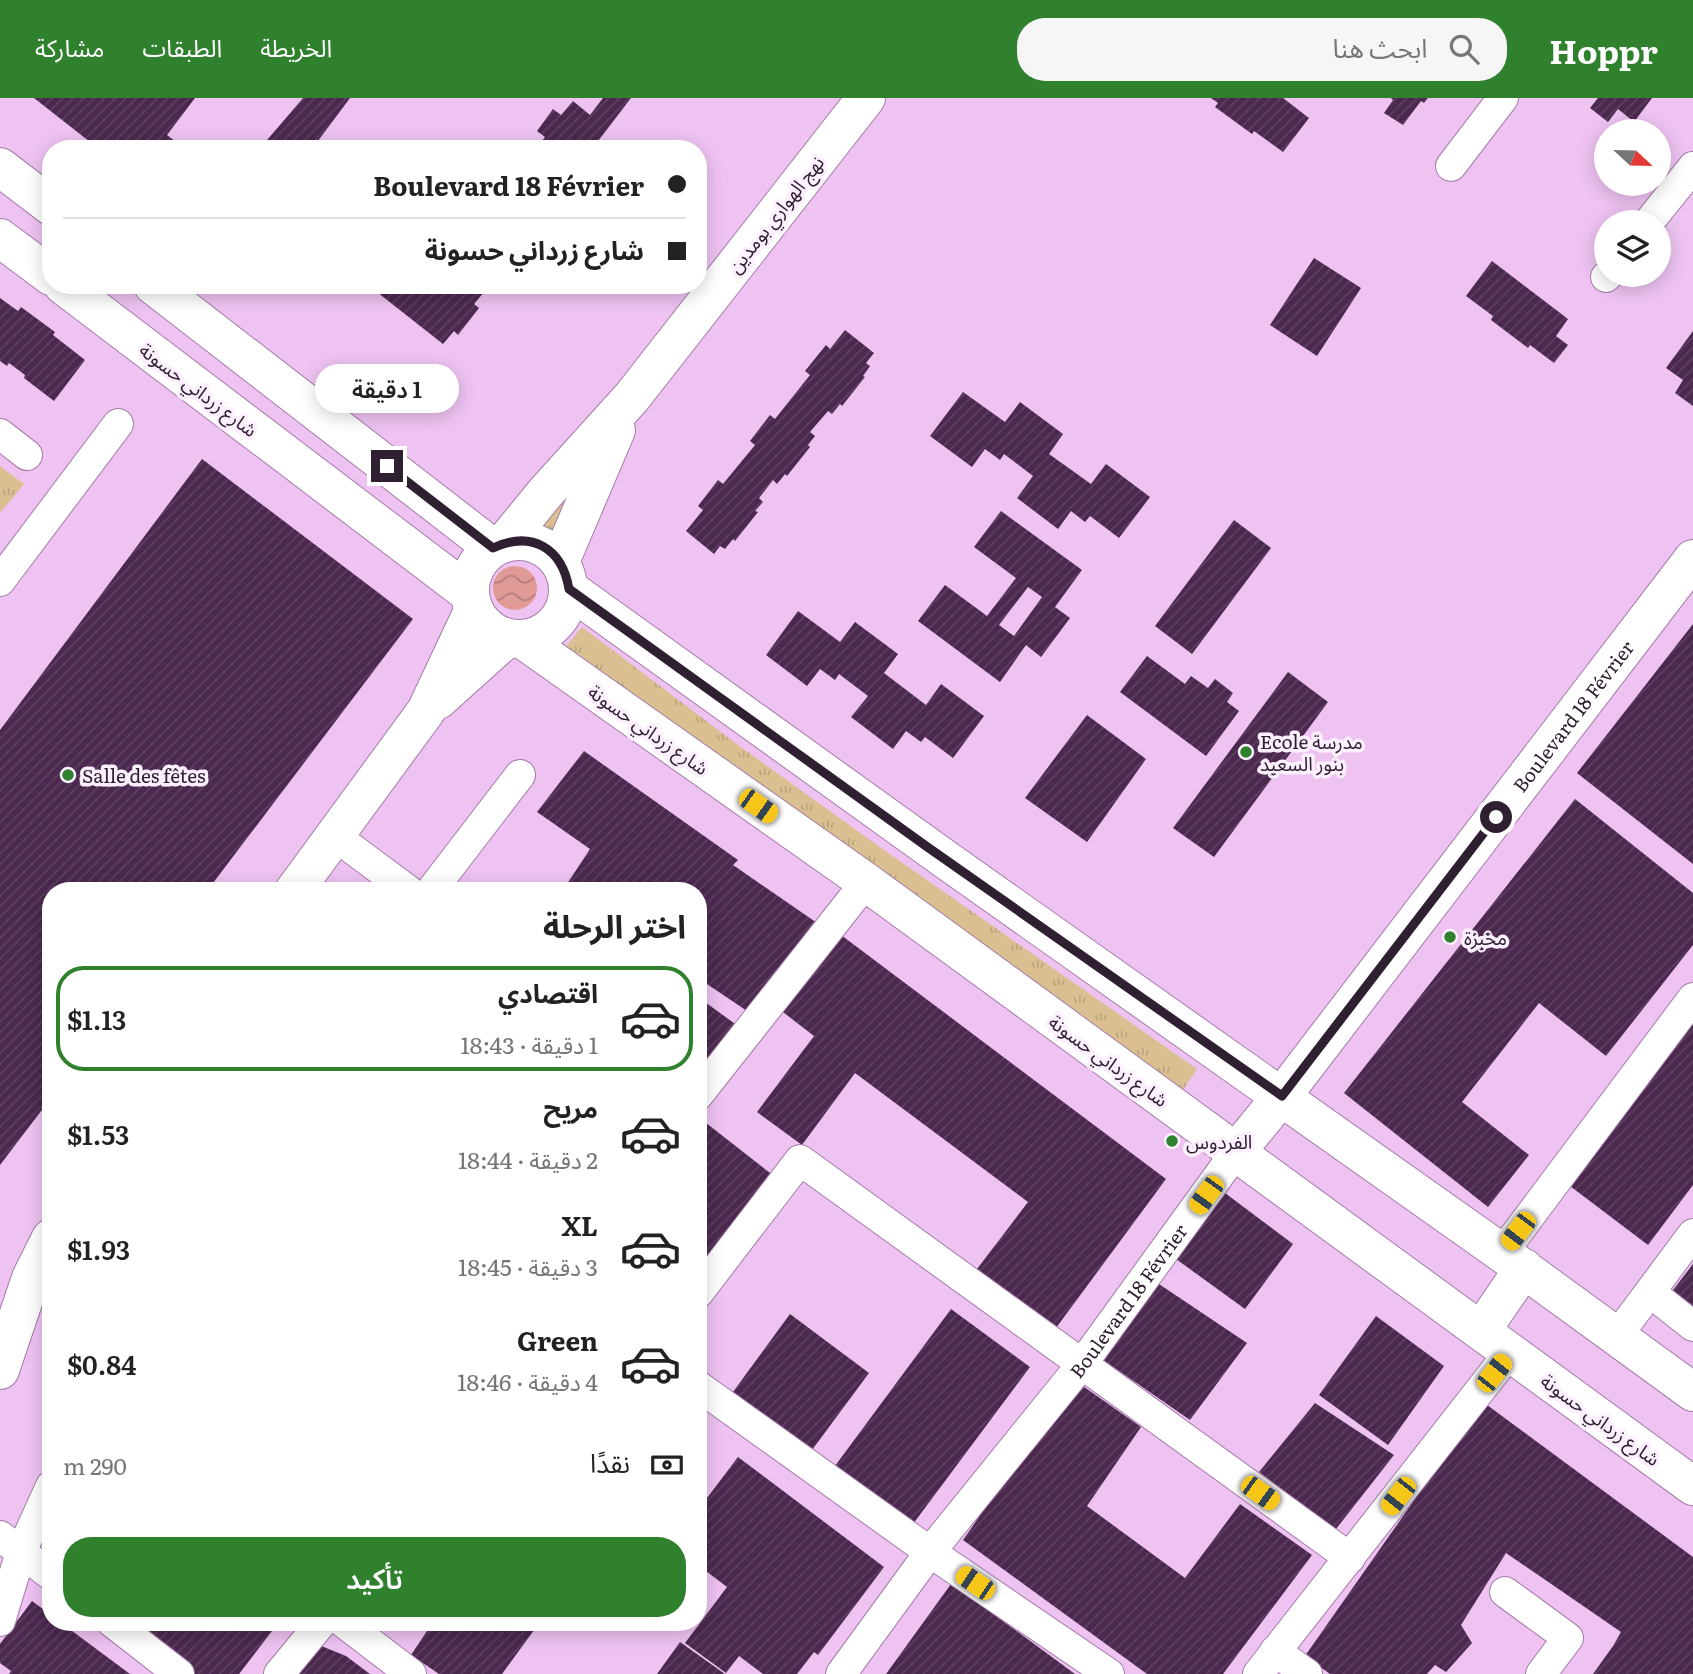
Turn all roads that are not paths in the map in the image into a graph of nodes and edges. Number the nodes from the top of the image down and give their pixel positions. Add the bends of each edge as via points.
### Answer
1 (866, 98) edge
2 (1503, 98) edge
3 (1451, 166) dead end
4 (1693, 166) edge
5 (0, 167) edge
6 (42, 199) edge
7 (1658, 210) edge
8 (0, 237) edge
9 (42, 269) edge
10 (75, 294) edge
11 (165, 294) edge
12 (632, 397) junction
13 (118, 424) dead end
14 (0, 434) edge
15 (27, 455) dead end
16 (499, 545) junction
17 (1693, 559) edge
18 (564, 575) junction
19 (0, 581) edge
20 (472, 602) junction
21 (515, 638) junction
22 (426, 711) junction
23 (520, 775) dead end
24 (335, 836) junction
25 (301, 882) edge
26 (397, 882) edge
27 (438, 882) edge
28 (866, 882) junction
29 (1693, 998) edge
30 (707, 1084) edge
31 (1282, 1096) junction
32 (1237, 1152) junction
33 (1693, 1234) edge
34 (1513, 1261) junction
35 (707, 1281) edge
36 (41, 1283) edge
37 (1650, 1292) junction
38 (1693, 1326) edge
39 (1617, 1336) junction
40 (1496, 1342) junction
41 (1082, 1364) junction
42 (0, 1370) edge
43 (707, 1392) edge
44 (1693, 1392) edge
45 (1693, 1486) edge
46 (42, 1499) edge
47 (10, 1544) edge
48 (930, 1552) junction
49 (1350, 1558) junction
50 (42, 1568) edge
51 (1504, 1592) dead end
52 (0, 1621) edge
53 (124, 1631) edge
54 (315, 1631) edge
55 (355, 1631) edge
56 (1267, 1662) edge
57 (179, 1674) edge
58 (279, 1674) edge
59 (411, 1674) edge
60 (841, 1674) edge
61 (1109, 1674) edge
62 (1307, 1674) edge
63 (1541, 1674) edge

1 - 12 main road, نهج الهواري بومدين
2 - 3 street
4 - 7 street
5 - 6 main road
8 - 9 main road
10 - 20 main road, شارع زرداني حسونة
11 - 16 main road
12 - 16 main road
12 - 18 main road via 594,478
13 - 19 street
14 - 15 street
16 - 18 main road via 521,540 536,543 550,551
16 - 20 main road via 475,568
17 - 31 main road, Boulevard 18 Février
18 - 21 main road via 567,602 555,623 535,636
18 - 31 main road via 938,854
20 - 21 main road via 482,622 494,632
20 - 22 main road
21 - 22 main road
21 - 28 main road, شارع زرداني حسونة
22 - 24 main road
23 - 27 street
24 - 25 main road
24 - 26 street
28 - 30 street
28 - 32 main road, شارع زرداني حسونة
29 - 34 street
31 - 32 main road, Boulevard 18 Février
31 - 34 main road
32 - 40 main road, شارع زرداني حسونة
32 - 41 street, Boulevard 18 Février
33 - 37 street
34 - 39 main road
34 - 40 main road
35 - 41 street via 800,1160
36 - 42 main road
37 - 38 street
37 - 39 street
39 - 44 main road
40 - 45 main road, شارع زرداني حسونة
40 - 49 street
41 - 48 street, Boulevard 18 Février
41 - 49 street
43 - 48 street
46 - 47 street
47 - 50 street
47 - 52 street
48 - 60 street, Boulevard 18 Février
48 - 61 street
49 - 56 street
51 - 63 street via 1568,1638
53 - 57 street
54 - 58 street
55 - 59 street
56 - 62 street

